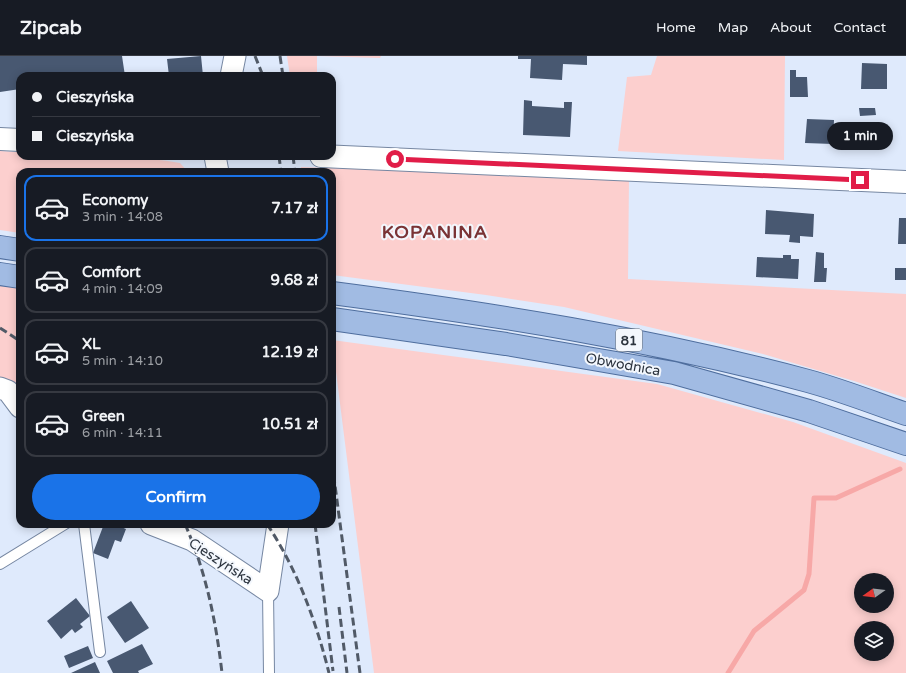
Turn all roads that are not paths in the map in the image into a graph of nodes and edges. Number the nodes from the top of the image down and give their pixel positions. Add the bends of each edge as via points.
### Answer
1 (235, 56) edge
2 (232, 72) edge
3 (0, 139) edge
4 (16, 140) edge
5 (336, 157) edge
6 (906, 182) edge
7 (0, 247) edge
8 (16, 249) edge
9 (0, 274) edge
10 (16, 276) edge
11 (339, 294) edge
12 (340, 320) edge
13 (0, 388) edge
14 (16, 402) edge
15 (906, 414) edge
16 (906, 444) edge
17 (58, 528) edge
18 (84, 528) edge
19 (161, 528) edge
20 (277, 528) edge
21 (0, 564) edge
22 (268, 591) junction
23 (100, 652) dead end
24 (269, 673) edge

1 - 2 street
3 - 4 street
5 - 6 street
7 - 8 main road
9 - 10 main road
11 - 15 main road, Obwodnica / 81 via 514,318 682,350 810,382
12 - 16 main road, Obwodnica / 81 via 506,344 674,373 810,411
13 - 14 street via 8,392
17 - 21 lane
18 - 23 lane
19 - 22 street, Cieszyńska via 192,540
20 - 22 street, Cieszyńska
22 - 24 lane, Cieszyńska

